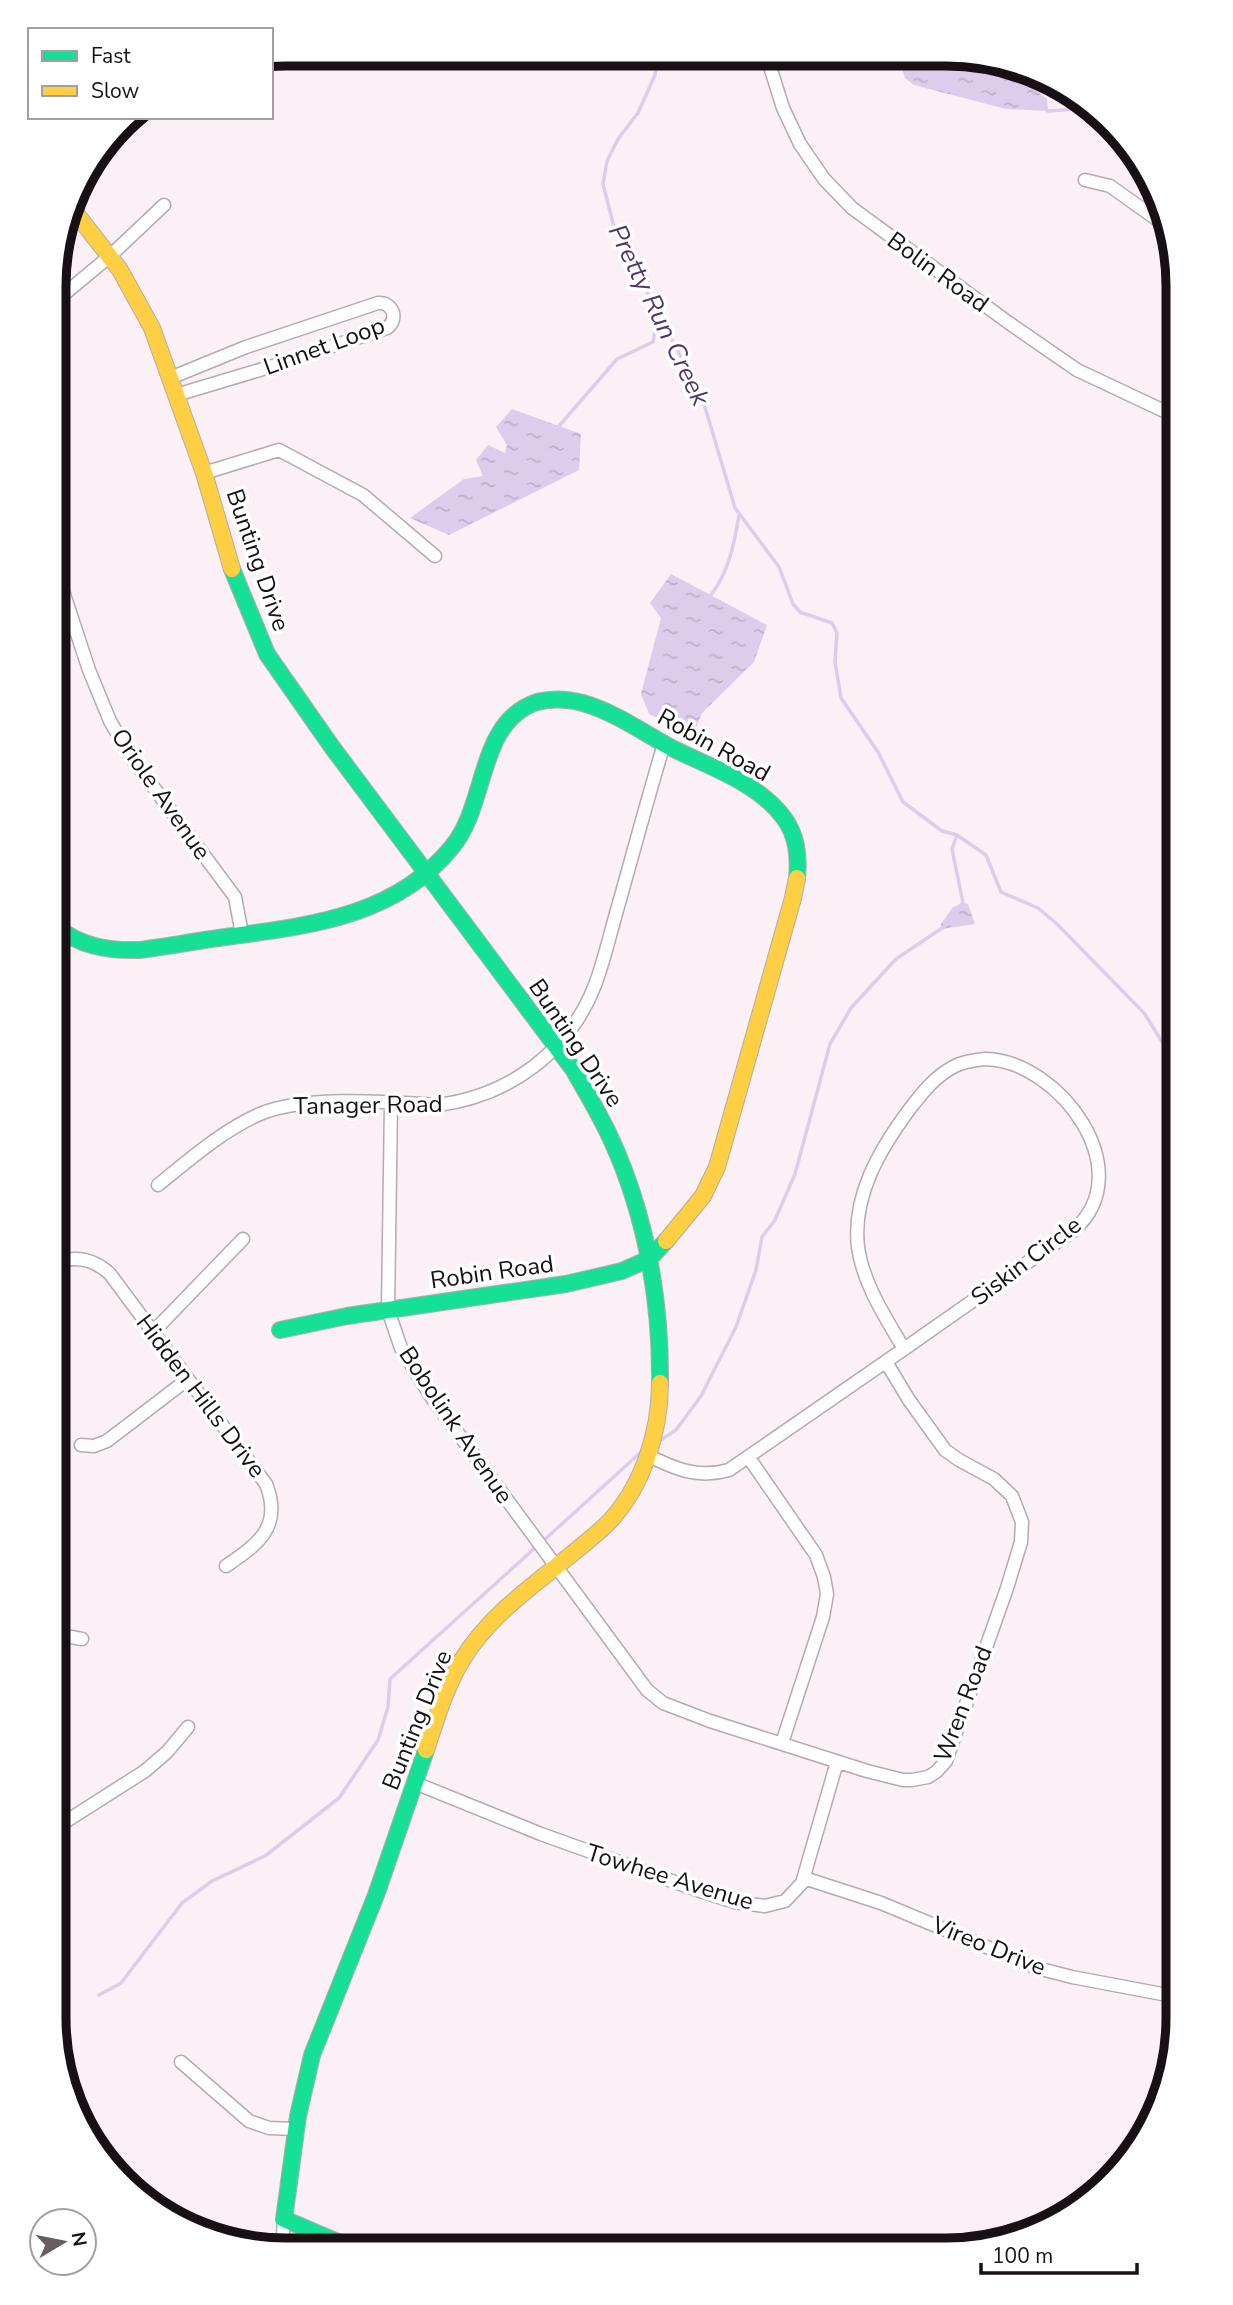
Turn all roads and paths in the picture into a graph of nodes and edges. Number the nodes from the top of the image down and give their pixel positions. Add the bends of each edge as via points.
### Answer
1 (770, 67) edge
2 (1085, 180) dead end
3 (164, 205) dead end
4 (78, 216) edge
5 (1156, 218) edge
6 (110, 256) junction
7 (66, 293) edge
8 (246, 347) junction
9 (254, 372) junction
10 (170, 378) junction
11 (176, 396) junction
12 (1167, 412) edge
13 (204, 473) junction
14 (435, 556) dead end
15 (66, 600) edge
16 (664, 744) junction
17 (426, 871) junction
18 (66, 934) edge
19 (242, 934) junction
20 (555, 1045) junction
21 (391, 1102) junction
22 (158, 1185) dead end
23 (243, 1239) dead end
24 (649, 1259) junction
25 (66, 1261) edge
26 (388, 1310) junction
27 (280, 1329) dead end
28 (153, 1332) junction
29 (904, 1349) junction
30 (886, 1362) junction
31 (188, 1379) junction
32 (81, 1445) dead end
33 (647, 1455) junction
34 (748, 1458) junction
35 (226, 1566) dead end
36 (556, 1567) junction
37 (66, 1639) edge
38 (82, 1639) dead end
39 (188, 1727) dead end
40 (782, 1744) junction
41 (837, 1762) junction
42 (415, 1783) junction
43 (66, 1821) edge
44 (804, 1878) junction
45 (1166, 1995) edge
46 (181, 2062) dead end
47 (296, 2129) junction
48 (284, 2219) junction
49 (283, 2238) edge
50 (328, 2238) edge

1 - 12 street, Bolin Road via 800,144 852,208 1077,370
2 - 5 street via 1110,186
3 - 6 street
4 - 6 street, Bunting Drive
6 - 7 street
6 - 10 street, Bunting Drive via 142,308
8 - 9 street
8 - 9 street, Linnet Loop via 378,303 391,307 394,315 387,328
8 - 10 street, Linnet Loop
9 - 11 street, Linnet Loop
10 - 11 street, Bunting Drive
11 - 13 street, Bunting Drive
13 - 14 street via 279,450 363,495
13 - 17 street, Bunting Drive via 236,581 267,654
15 - 19 street, Oriole Avenue via 110,721 131,757 235,897
16 - 17 street, Robin Road via 576,700 546,700 526,707 505,723 494,740 470,821 460,839
16 - 20 street, Tanager Road via 595,984 580,1015
16 - 24 street, Robin Road via 753,790 772,805 793,833 799,863 717,1167 691,1213
17 - 19 street, Robin Road via 392,896 355,914
17 - 20 street, Bunting Drive
18 - 19 street, Robin Road via 78,942 111,950
20 - 21 street, Tanager Road via 522,1076 485,1095 438,1105
20 - 24 street, Bunting Drive via 608,1131 631,1190
21 - 22 street, Tanager Road via 303,1103 275,1109 229,1132
21 - 26 street, Bobolink Avenue
23 - 28 street
24 - 26 street, Robin Road via 608,1276
24 - 33 street, Bunting Drive via 662,1387
25 - 28 street, Hidden Hills Drive via 78,1258 102,1266
26 - 27 street, Robin Road
26 - 36 street, Bobolink Avenue via 409,1363
28 - 31 street, Hidden Hills Drive
29 - 29 street, Siskin Circle via 1073,1230 1094,1201 1097,1158 1084,1124 1057,1092 1003,1060 965,1062 932,1083 882,1148 869,1177 858,1224 861,1260
29 - 30 street, Siskin Circle
30 - 34 street, Siskin Circle
30 - 41 street, Wren Road via 945,1450 994,1479 1012,1496 1023,1532 942,1767 929,1777 912,1780
31 - 32 street via 107,1441
31 - 35 street, Hidden Hills Drive via 262,1478 271,1499 272,1516 264,1535
33 - 34 street, Siskin Circle via 675,1469 708,1475 729,1471
33 - 36 street, Bunting Drive via 633,1490 616,1515
34 - 40 street via 816,1555 827,1594
36 - 40 street, Wren Road via 654,1697
36 - 42 street, Bunting Drive via 521,1595 470,1648 445,1696
37 - 38 street
39 - 43 street via 145,1771
40 - 41 street, Wren Road
41 - 44 street, Towhee Avenue
42 - 44 street, Towhee Avenue via 587,1852 735,1902 778,1904 792,1896
42 - 47 street, Bunting Drive via 313,2051
44 - 45 street, Vireo Drive via 881,1903 1046,1971
46 - 47 street via 249,2121 269,2128
47 - 48 street, Bunting Drive
48 - 49 street, Bunting Drive
48 - 50 street

